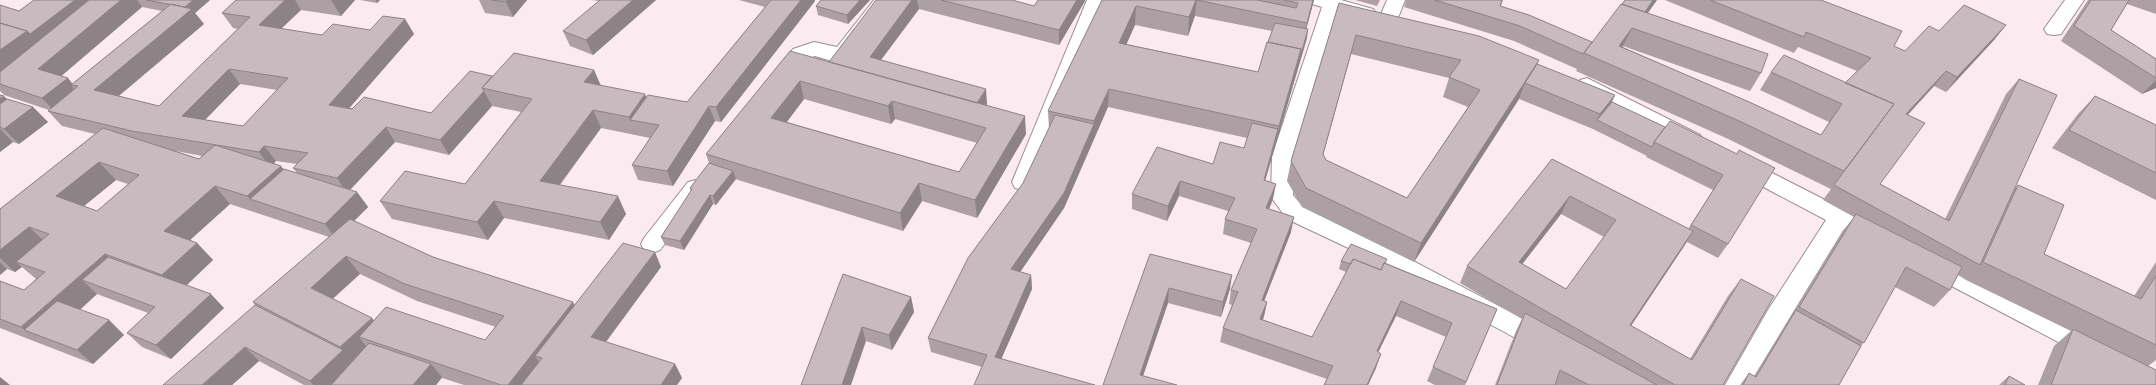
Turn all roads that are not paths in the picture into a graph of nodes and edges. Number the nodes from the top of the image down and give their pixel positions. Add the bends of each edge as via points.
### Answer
1 (884, 0) edge
2 (1096, 0) edge
3 (2075, 0) edge
4 (1326, 2) edge
5 (1393, 9) edge
6 (1411, 25) edge
7 (2054, 29) dead end
8 (1566, 77) edge
9 (772, 90) edge
10 (710, 170) edge
11 (1022, 182) edge
12 (1840, 217) junction
13 (652, 244) dead end
14 (1564, 352) edge
15 (2114, 360) edge
16 (1738, 385) edge

1 - 9 street via 844,52 835,55 814,49 800,54
2 - 11 street
3 - 7 street
4 - 5 street
4 - 14 street via 1283,156 1282,197 1295,213 1367,247
5 - 6 street
8 - 12 street
10 - 13 street
12 - 15 street
12 - 16 street

